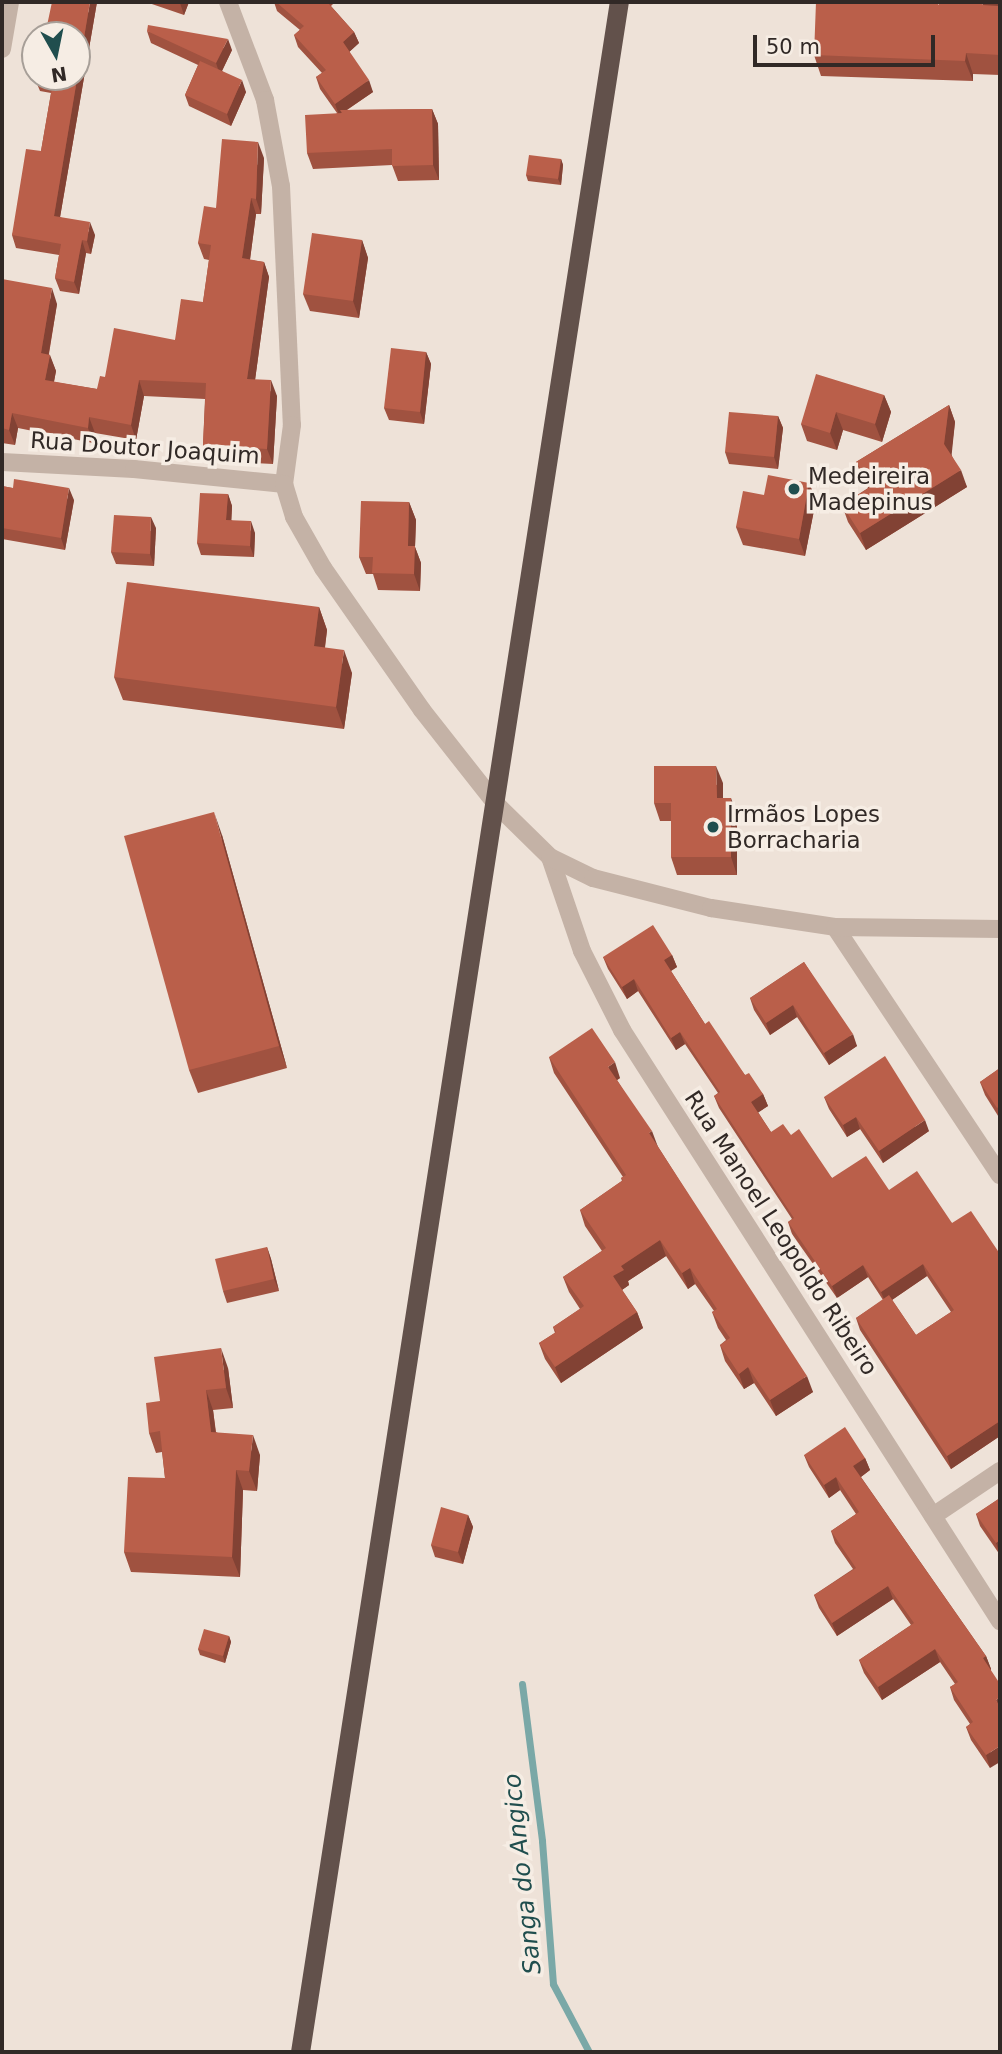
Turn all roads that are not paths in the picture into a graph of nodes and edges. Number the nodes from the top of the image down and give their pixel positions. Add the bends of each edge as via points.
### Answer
1 (10, 2) edge
2 (228, 2) edge
3 (619, 2) edge
4 (2, 49) edge
5 (2, 462) edge
6 (284, 484) junction
7 (496, 804) junction
8 (550, 857) junction
9 (835, 927) junction
10 (1000, 929) edge
11 (1000, 1175) edge
12 (1000, 1471) edge
13 (933, 1516) junction
14 (1000, 1621) edge
15 (300, 2052) edge

1 - 4 street
2 - 6 street via 265,100 281,186 292,425
3 - 7 highway
5 - 6 street, Rua Doutor Joaquim
6 - 7 street via 294,517 323,568 422,710
7 - 8 street
7 - 15 highway
8 - 9 street via 593,878 711,908
8 - 13 street, Rua Manoel Leopoldo Ribeiro via 582,951 622,1030
9 - 10 street
9 - 11 street
12 - 13 street
13 - 14 street, Rua Manoel Leopoldo Ribeiro

